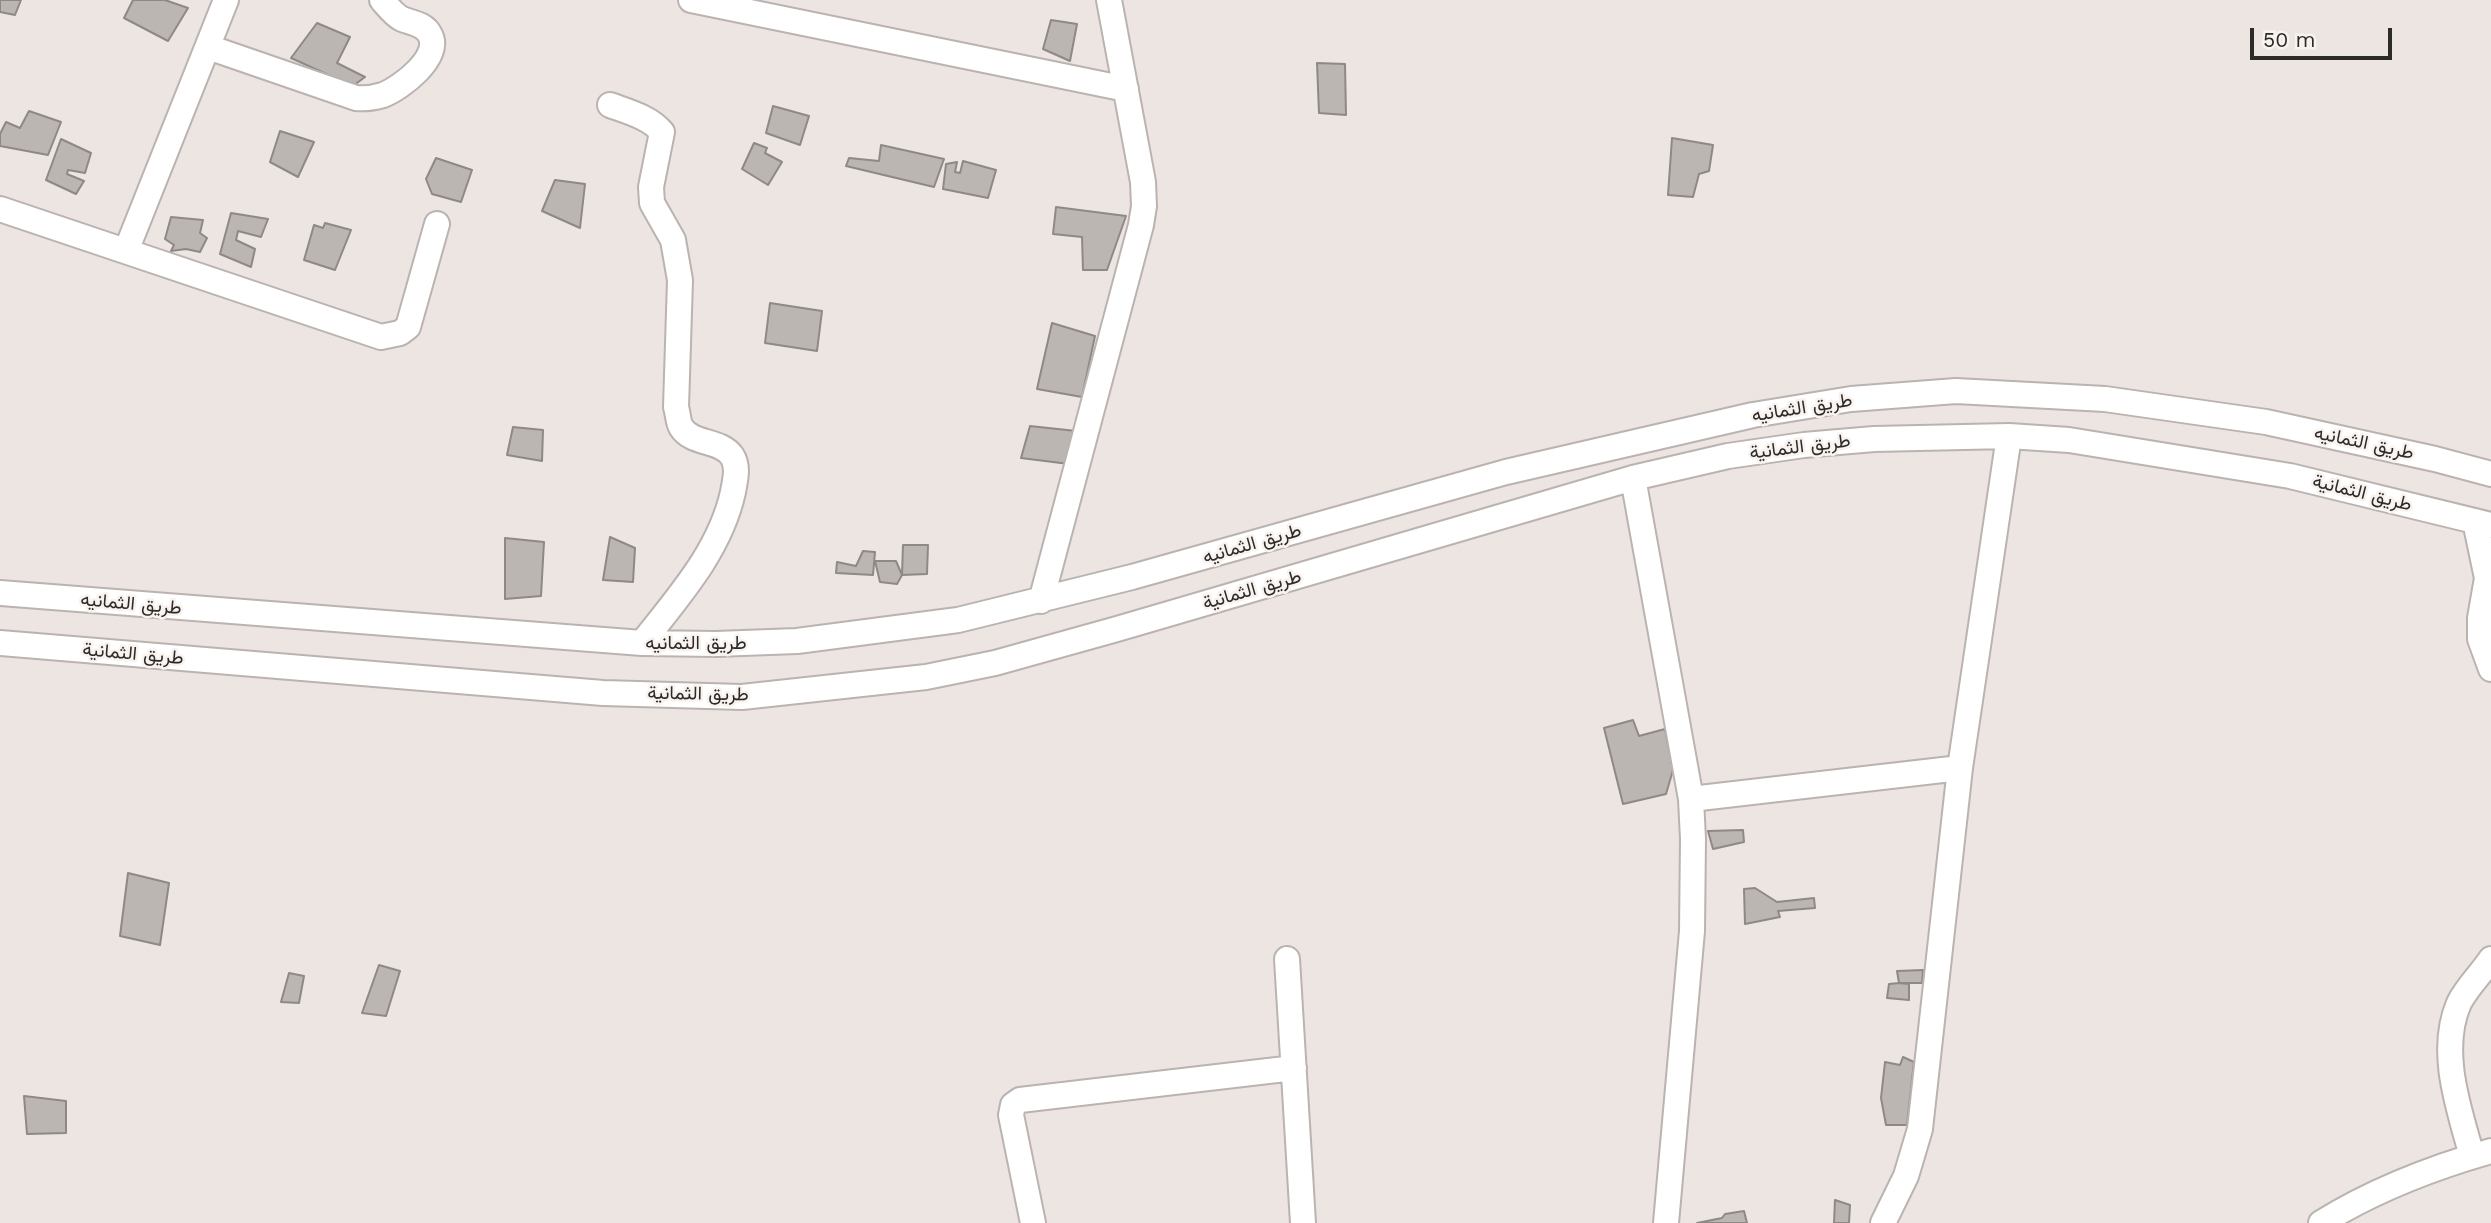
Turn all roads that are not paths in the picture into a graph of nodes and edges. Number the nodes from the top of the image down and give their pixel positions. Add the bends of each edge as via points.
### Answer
1 (226, 0) edge
2 (382, 0) edge
3 (691, 0) edge
4 (1109, 0) edge
5 (208, 47) junction
6 (1126, 89) junction
7 (610, 105) dead end
8 (0, 209) edge
9 (437, 224) dead end
10 (126, 251) junction
11 (2009, 436) junction
12 (2491, 474) edge
13 (1633, 478) junction
14 (2483, 523) edge
15 (0, 593) edge
16 (1041, 601) junction
17 (0, 643) edge
18 (642, 643) junction
19 (2491, 669) edge
20 (1960, 768) junction
21 (1691, 799) junction
22 (1287, 958) dead end
23 (2491, 959) edge
24 (1294, 1068) junction
25 (2482, 1154) edge
26 (1033, 1223) edge
27 (1303, 1223) edge
28 (1666, 1223) edge
29 (1883, 1223) edge
30 (2321, 1223) edge

1 - 5 street
2 - 5 street via 400,18 426,29 433,45 413,76 396,89 369,99
3 - 6 street
4 - 6 street
5 - 10 street
6 - 16 street via 1143,182 1142,225
7 - 18 street via 637,114 662,132 651,187 652,203 673,240 680,280 676,407 680,426 688,435 728,452 736,470 730,505 713,547
8 - 10 street
9 - 10 street via 408,327 381,337
11 - 13 street, طريق الثمانية via 1804,445 1728,456
11 - 14 street, طريق الثمانية via 2069,440 2290,476
11 - 20 street
12 - 16 street, طريق الثمانيه via 2266,422 2105,400 1956,391 1851,399 1753,415 1506,472
13 - 17 street, طريق الثمانية via 995,663 926,677 742,697 603,693
13 - 21 street
14 - 19 street via 2487,578 2480,639
15 - 18 street, طريق الثمانيه
16 - 18 street, طريق الثمانيه via 958,620 797,641
20 - 21 street
20 - 29 street via 1920,1129 1906,1176
21 - 28 street via 1692,931
22 - 24 street
23 - 25 street via 2460,1002 2451,1040 2454,1088
24 - 26 street via 1020,1100 1010,1115
24 - 27 street
25 - 30 street via 2411,1177

